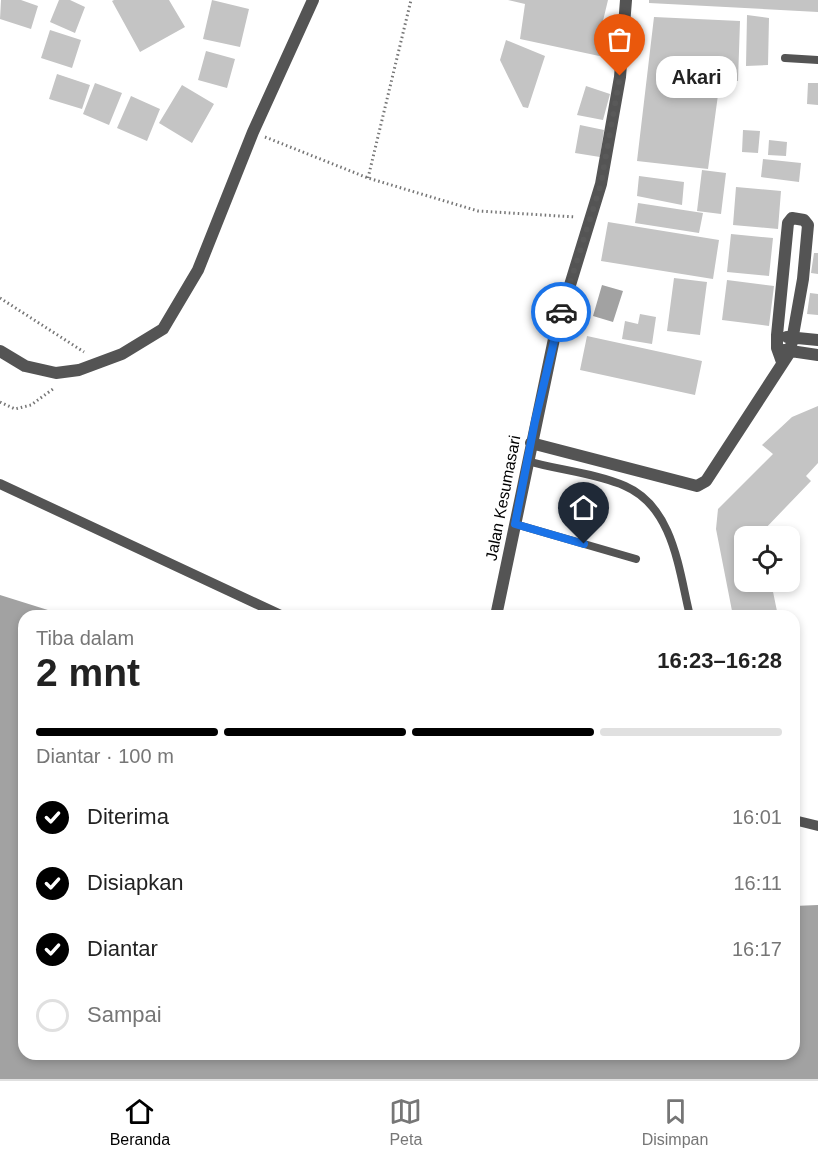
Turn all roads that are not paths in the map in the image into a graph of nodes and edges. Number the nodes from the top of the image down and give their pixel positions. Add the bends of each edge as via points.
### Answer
1 (313, 0) edge
2 (626, 0) edge
3 (785, 58) dead end
4 (818, 60) edge
5 (785, 275) junction
6 (803, 279) junction
7 (777, 335) junction
8 (794, 338) junction
9 (818, 340) edge
10 (777, 348) junction
11 (0, 351) edge
12 (790, 352) junction
13 (818, 355) edge
14 (782, 362) junction
15 (531, 443) junction
16 (527, 461) junction
17 (0, 484) edge
18 (515, 524) junction
19 (636, 559) dead end
20 (269, 610) edge
21 (497, 610) edge
22 (688, 610) edge
23 (800, 822) edge
24 (818, 826) edge

1 - 11 street via 253,132 198,270 163,328 122,354 79,370 56,373 25,366
2 - 15 street, Jalan Kesumasari via 620,76 601,184 555,334
3 - 4 lane
5 - 6 street
5 - 6 street via 788,223 792,218 804,220 808,225
5 - 7 street
6 - 8 street
7 - 8 street
7 - 10 street
8 - 9 street
8 - 12 street
10 - 12 street
10 - 14 street
12 - 13 street
12 - 14 street
14 - 15 street via 706,481 697,486
15 - 16 street, Jalan Kesumasari
16 - 18 street, Jalan Kesumasari
16 - 22 lane via 621,484 645,501 668,531
17 - 20 street
18 - 19 lane
18 - 21 street, Jalan Kesumasari
23 - 24 street

